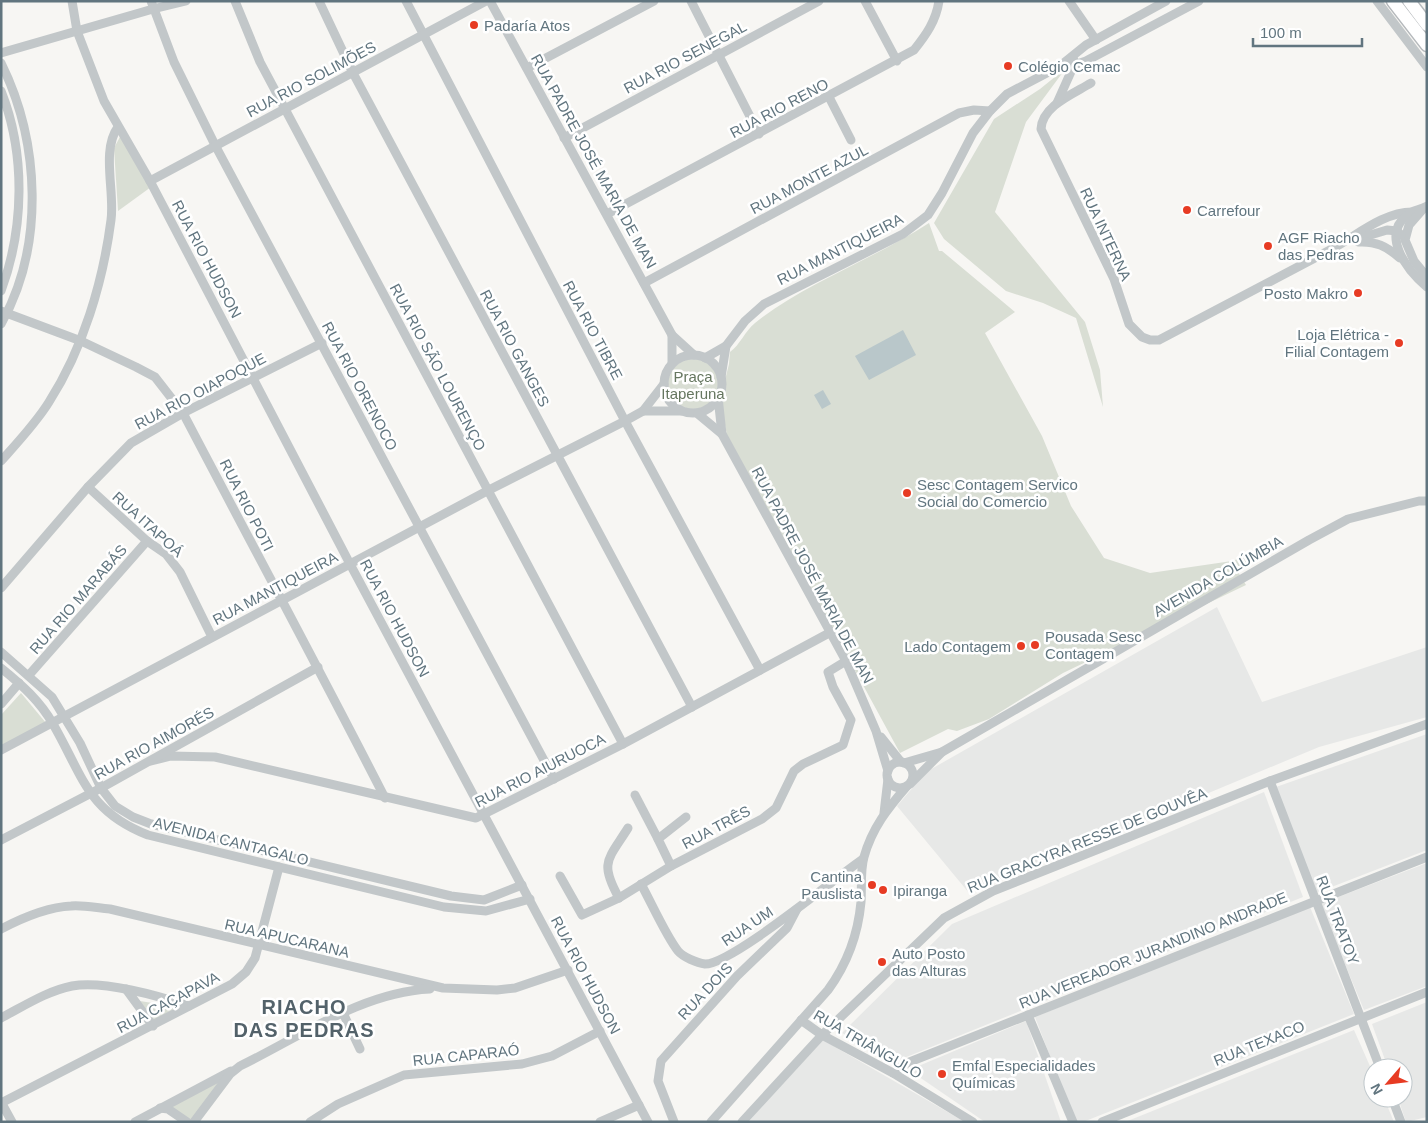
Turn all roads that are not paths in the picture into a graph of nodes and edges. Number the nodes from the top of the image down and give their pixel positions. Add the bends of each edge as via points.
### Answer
1 (72, 1) edge
2 (186, 1) edge
3 (235, 1) edge
4 (319, 1) edge
5 (406, 1) edge
6 (486, 1) edge
7 (490, 1) edge
8 (654, 1) edge
9 (691, 1) edge
10 (819, 1) edge
11 (865, 1) edge
12 (940, 1) edge
13 (1069, 1) edge
14 (1166, 1) edge
15 (1199, 1) edge
16 (1377, 1) edge
17 (1393, 1) edge
18 (1409, 1) edge
19 (152, 5) edge
20 (1427, 25) edge
21 (77, 31) junction
22 (423, 34) junction
23 (1096, 40) junction
24 (1427, 45) edge
25 (1076, 52) junction
26 (1, 53) edge
27 (719, 54) junction
28 (897, 61) junction
29 (1, 63) edge
30 (1074, 65) junction
31 (1060, 66) junction
32 (1427, 67) edge
33 (527, 68) junction
34 (353, 73) junction
35 (1091, 83) dead end
36 (1, 91) edge
37 (829, 97) junction
38 (1057, 103) junction
39 (285, 108) junction
40 (990, 111) junction
41 (118, 127) junction
42 (759, 134) junction
43 (564, 138) junction
44 (850, 140) dead end
45 (215, 145) junction
46 (150, 181) junction
47 (1426, 207) edge
48 (1412, 212) junction
49 (607, 214) junction
50 (1397, 230) junction
51 (1405, 240) junction
52 (1342, 243) junction
53 (1402, 260) junction
54 (1427, 277) edge
55 (644, 283) junction
56 (1427, 287) edge
57 (1, 292) edge
58 (4, 313) edge
59 (1, 324) edge
60 (672, 335) junction
61 (81, 342) junction
62 (322, 342) junction
63 (726, 346) junction
64 (694, 355) junction
65 (705, 358) junction
66 (672, 362) junction
67 (253, 377) junction
68 (721, 377) junction
69 (664, 384) junction
70 (718, 397) junction
71 (643, 411) junction
72 (682, 412) junction
73 (183, 413) junction
74 (698, 414) junction
75 (625, 421) junction
76 (722, 434) junction
77 (557, 456) junction
78 (1, 461) edge
79 (88, 487) junction
80 (488, 491) junction
81 (1427, 501) edge
82 (419, 528) junction
83 (147, 541) junction
84 (350, 564) junction
85 (1, 588) edge
86 (282, 602) junction
87 (830, 632) junction
88 (212, 637) junction
89 (1, 652) edge
90 (846, 661) junction
91 (318, 667) junction
92 (1, 668) edge
93 (760, 670) junction
94 (29, 675) junction
95 (19, 683) junction
96 (1, 704) edge
97 (692, 707) junction
98 (65, 716) junction
99 (53, 723) junction
100 (1427, 724) edge
101 (876, 731) junction
102 (623, 744) junction
103 (1, 750) edge
104 (942, 752) junction
105 (151, 761) junction
106 (902, 762) junction
107 (888, 775) junction
108 (554, 779) junction
109 (1270, 781) junction
110 (908, 785) junction
111 (101, 788) junction
112 (89, 794) junction
113 (635, 795) dead end
114 (385, 798) junction
115 (884, 813) junction
116 (485, 816) junction
117 (686, 817) dead end
118 (628, 828) dead end
119 (658, 839) junction
120 (1, 840) edge
121 (1427, 857) edge
122 (863, 859) junction
123 (671, 866) junction
124 (278, 867) junction
125 (560, 876) dead end
126 (641, 884) junction
127 (522, 885) junction
128 (618, 898) junction
129 (530, 899) junction
130 (1315, 900) junction
131 (797, 909) junction
132 (1, 929) edge
133 (258, 946) junction
134 (568, 970) junction
135 (443, 988) junction
136 (126, 990) junction
137 (1427, 992) edge
138 (189, 1006) junction
139 (343, 1013) junction
140 (1028, 1016) junction
141 (1361, 1017) junction
142 (1, 1018) edge
143 (801, 1020) junction
144 (153, 1026) junction
145 (600, 1031) junction
146 (822, 1036) junction
147 (360, 1050) dead end
148 (1376, 1058) edge
149 (240, 1066) junction
150 (893, 1073) junction
151 (1, 1102) edge
152 (639, 1105) junction
153 (160, 1108) junction
154 (1396, 1108) edge
155 (12, 1122) edge
156 (135, 1122) edge
157 (187, 1122) edge
158 (194, 1122) edge
159 (310, 1122) edge
160 (600, 1122) edge
161 (648, 1122) edge
162 (674, 1122) edge
163 (711, 1122) edge
164 (742, 1122) edge
165 (973, 1122) edge
166 (1073, 1122) edge
167 (1102, 1122) edge
168 (1401, 1122) edge

1 - 21 street, RUA RIO HUDSON
2 - 19 street
3 - 39 street, RUA RIO SÃO LOURENÇO via 256,53
4 - 34 street, RUA RIO GANGES
5 - 22 street, RUA RIO TIBRE
6 - 22 street, RUA RIO SOLIMÕES
7 - 33 street, RUA PADRE JOSÉ MARIA DE MAN
8 - 33 street
9 - 27 street
10 - 27 street, RUA RIO SENEGAL
11 - 28 street
12 - 28 street, RUA RIO RENO via 937,16 926,36 914,50
13 - 23 street
14 - 23 street, RUA MANTIQUEIRA
15 - 30 street, RUA MANTIQUEIRA via 1109,50
16 - 32 street
17 - 24 highway
18 - 20 highway
19 - 21 street
19 - 45 street, RUA RIO ORENOCO via 174,62
21 - 26 street
21 - 41 street, RUA RIO HUDSON via 104,102
22 - 34 street, RUA RIO SOLIMÕES
22 - 75 street, RUA RIO TIBRE
23 - 25 street, RUA MANTIQUEIRA
25 - 30 street, RUA INTERNA
25 - 31 street, RUA MANTIQUEIRA
27 - 42 street
27 - 43 street, RUA RIO SENEGAL
28 - 37 street, RUA RIO RENO
29 - 58 street via 16,96 33,184 29,238 22,272
30 - 31 street, RUA MANTIQUEIRA
30 - 38 street, RUA INTERNA
31 - 40 street, RUA MANTIQUEIRA via 1007,94
33 - 43 street, RUA PADRE JOSÉ MARIA DE MAN
34 - 39 street, RUA RIO SOLIMÕES
34 - 77 street, RUA RIO GANGES
35 - 38 street, RUA INTERNA
36 - 57 street via 18,155 19,183 10,266
37 - 42 street, RUA RIO RENO
37 - 44 street
38 - 52 street, RUA INTERNA via 1043,118 1043,135 1114,279 1129,324 1142,337 1159,340
39 - 45 street, RUA RIO SOLIMÕES
39 - 80 street, RUA RIO SÃO LOURENÇO
40 - 55 street, RUA MONTE AZUL via 959,113
40 - 63 street, RUA MANTIQUEIRA via 973,133 942,193 923,220 903,234 764,304 744,321
41 - 46 street, RUA RIO HUDSON
41 - 61 street via 110,144 112,218
42 - 49 street, RUA RIO RENO
43 - 49 street, RUA PADRE JOSÉ MARIA DE MAN
45 - 46 street, RUA RIO SOLIMÕES
45 - 62 street, RUA RIO ORENOCO
46 - 67 street, RUA RIO HUDSON
47 - 48 street, RUA INTERNA
47 - 51 street via 1409,225
48 - 50 street
48 - 52 street, RUA INTERNA via 1401,212
49 - 55 street, RUA PADRE JOSÉ MARIA DE MAN
50 - 51 street
50 - 52 street
50 - 53 street via 1397,246
51 - 54 street via 1414,261
52 - 53 street, RUA INTERNA via 1377,242
53 - 56 street, RUA INTERNA
55 - 60 street, RUA PADRE JOSÉ MARIA DE MAN
58 - 59 street
58 - 61 street, RUA RIO POTI
60 - 64 street, RUA PADRE JOSÉ MARIA DE MAN
60 - 66 street, RUA PADRE JOSÉ MARIA DE MAN
61 - 73 street, RUA RIO POTI via 154,377
61 - 78 street via 49,402
62 - 67 street, RUA RIO OIAPOQUE
62 - 82 street, RUA RIO ORENOCO
63 - 65 street, RUA MANTIQUEIRA
63 - 68 street, RUA MANTIQUEIRA
64 - 65 street
64 - 66 street
65 - 68 street via 717,367
66 - 69 street
67 - 73 street, RUA RIO OIAPOQUE
67 - 84 street, RUA RIO HUDSON
68 - 70 street
69 - 71 street, RUA MANTIQUEIRA
69 - 72 street via 671,403
70 - 74 street via 708,409
70 - 76 street, RUA PADRE JOSÉ MARIA DE MAN
71 - 72 street
71 - 75 street, RUA MANTIQUEIRA
72 - 74 street
73 - 79 street, RUA RIO OIAPOQUE via 131,443
73 - 86 street, RUA RIO POTI
74 - 76 street, RUA PADRE JOSÉ MARIA DE MAN
75 - 77 street, RUA MANTIQUEIRA
75 - 93 street, RUA RIO TIBRE
76 - 87 street, RUA PADRE JOSÉ MARIA DE MAN
77 - 80 street, RUA MANTIQUEIRA
77 - 97 street, RUA RIO GANGES
79 - 83 street, RUA ITAPOÁ
79 - 85 street, RUA RIO OIAPOQUE
80 - 82 street, RUA MANTIQUEIRA
80 - 102 street, RUA RIO SÃO LOURENÇO
81 - 104 street, AVENIDA COLÚMBIA via 1348,519
82 - 84 street, RUA MANTIQUEIRA
82 - 108 street, RUA RIO ORENOCO
83 - 88 street, RUA ITAPOÁ via 166,554 180,572
83 - 94 street, RUA RIO MARABÁS
84 - 86 street, RUA MANTIQUEIRA
84 - 116 street, RUA RIO HUDSON
86 - 88 street, RUA MANTIQUEIRA
86 - 91 street, RUA RIO POTI
87 - 90 street, RUA PADRE JOSÉ MARIA DE MAN
87 - 93 street, RUA RIO AIURUOCA
88 - 98 street, RUA MANTIQUEIRA
89 - 94 street, AVENIDA CANTAGALO
90 - 101 street, RUA PADRE JOSÉ MARIA DE MAN
90 - 123 street, RUA TRÊS via 828,672 852,720 843,745 803,764 794,772 776,808 762,818
91 - 105 street, RUA RIO AIMORÉS
91 - 114 street, RUA RIO POTI
92 - 95 street, AVENIDA CANTAGALO
93 - 97 street, RUA RIO AIURUOCA
94 - 98 street, AVENIDA CANTAGALO via 52,697
95 - 96 street
95 - 99 street, AVENIDA CANTAGALO via 32,694
97 - 102 street, RUA RIO AIURUOCA
98 - 99 street, RUA MANTIQUEIRA
98 - 111 street, AVENIDA CANTAGALO
99 - 103 street, RUA MANTIQUEIRA
99 - 112 street, AVENIDA CANTAGALO
100 - 109 street, RUA GRACYRA RESSE DE GOUVÊA
101 - 106 street, RUA PADRE JOSÉ MARIA DE MAN
101 - 107 street, RUA PADRE JOSÉ MARIA DE MAN
102 - 108 street, RUA RIO AIURUOCA
104 - 106 street
104 - 110 street, AVENIDA COLÚMBIA
105 - 111 street, RUA RIO AIMORÉS
105 - 114 street, RUA RIO AIURUOCA via 171,756 215,757
106 - 107 street via 892,766
106 - 110 street via 913,772
107 - 110 street via 896,787
107 - 115 street, RUA PADRE JOSÉ MARIA DE MAN
108 - 116 street, RUA RIO AIURUOCA
109 - 130 street, RUA TRATOY
109 - 146 street, RUA GRACYRA RESSE DE GOUVÊA via 963,905 944,918
110 - 115 street
111 - 112 street, RUA RIO AIMORÉS
111 - 127 street, AVENIDA CANTAGALO via 115,806 151,824 425,891 484,900
112 - 120 street, RUA RIO AIMORÉS
112 - 124 street, AVENIDA CANTAGALO via 112,817 141,833
113 - 119 street
114 - 116 street, RUA RIO AIURUOCA via 455,815
115 - 122 street
116 - 127 street, RUA RIO HUDSON
117 - 119 street
118 - 128 street via 607,860 606,870
119 - 123 street
121 - 130 street, RUA VEREADOR JURANDINO ANDRADE
122 - 131 street, RUA UM
122 - 143 street via 860,914 848,958 828,990
123 - 126 street, RUA TRÊS
124 - 129 street, AVENIDA CANTAGALO via 444,907 486,911
124 - 133 street, RUA CAÇAPAVA
125 - 128 street, RUA TRÊS via 582,915
126 - 128 street, RUA TRÊS
126 - 131 street, RUA UM via 678,952 705,964 724,959
127 - 129 street, RUA RIO HUDSON
129 - 134 street, RUA RIO HUDSON
130 - 140 street, RUA VEREADOR JURANDINO ANDRADE
130 - 141 street, RUA TRATOY
131 - 162 street, RUA DOIS via 787,928 737,976 661,1061 658,1081
132 - 133 street, RUA APUCARANA via 40,912 70,906 110,909
133 - 135 street, RUA APUCARANA
133 - 138 street, RUA CAÇAPAVA via 246,972 232,984
134 - 135 street, RUA APUCARANA via 515,988
134 - 145 street, RUA RIO HUDSON
135 - 139 street via 405,990
136 - 138 street via 156,995
136 - 142 street via 73,986 52,992
136 - 144 street
137 - 141 street, RUA TEXACO
138 - 144 street, RUA CAÇAPAVA
139 - 147 street
139 - 149 street
140 - 150 street, RUA VEREADOR JURANDINO ANDRADE via 907,1062
140 - 166 street
141 - 148 street, RUA TRATOY
141 - 167 street, RUA TEXACO
143 - 146 street, RUA TRIÂNGULO
143 - 163 street
144 - 151 street, RUA CAÇAPAVA
145 - 152 street, RUA RIO HUDSON
145 - 159 street, RUA CAPARAÓ via 552,1056 522,1064 404,1076 338,1104
146 - 150 street, RUA TRIÂNGULO
146 - 164 street, RUA GRACYRA RESSE DE GOUVÊA
149 - 153 street
149 - 158 street via 230,1074
150 - 165 street, RUA TRIÂNGULO
151 - 155 street
152 - 160 street
152 - 161 street, RUA RIO HUDSON
153 - 156 street
153 - 157 street via 168,1109
154 - 168 street

